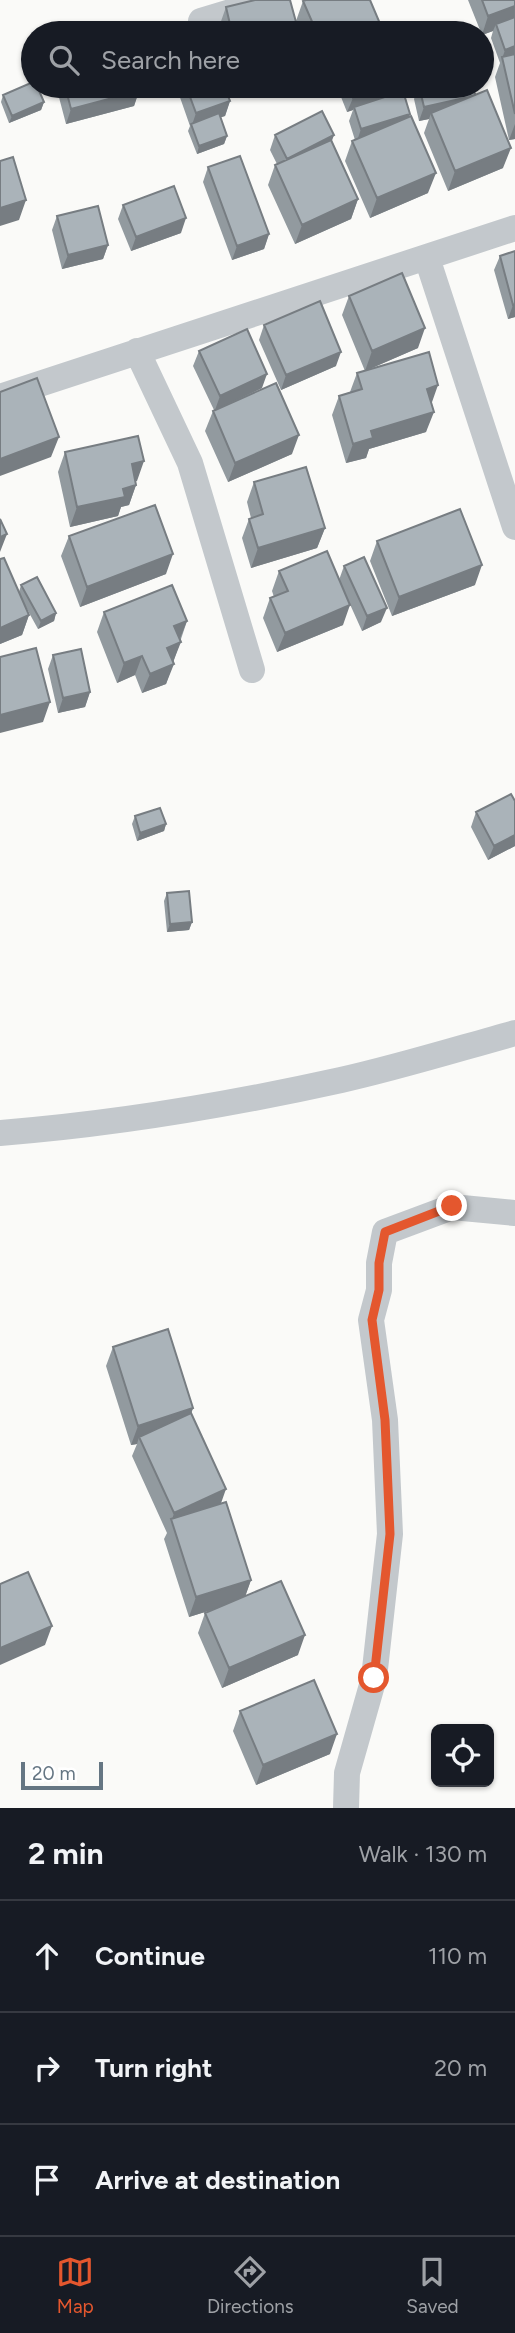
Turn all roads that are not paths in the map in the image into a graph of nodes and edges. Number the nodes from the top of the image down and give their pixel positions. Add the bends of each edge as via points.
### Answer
1 (270, 0) edge
2 (201, 21) edge
3 (515, 228) edge
4 (427, 258) junction
5 (137, 351) junction
6 (0, 397) edge
7 (515, 527) edge
8 (252, 670) dead end
9 (515, 1033) edge
10 (0, 1133) edge
11 (515, 1213) edge
12 (346, 1808) edge

1 - 2 street
3 - 4 street
4 - 5 street
4 - 7 street
5 - 6 street
5 - 8 street via 190,463
9 - 10 street via 342,1080 182,1111
11 - 12 street via 452,1206 385,1232 372,1320 385,1420 390,1534 374,1678 347,1773

